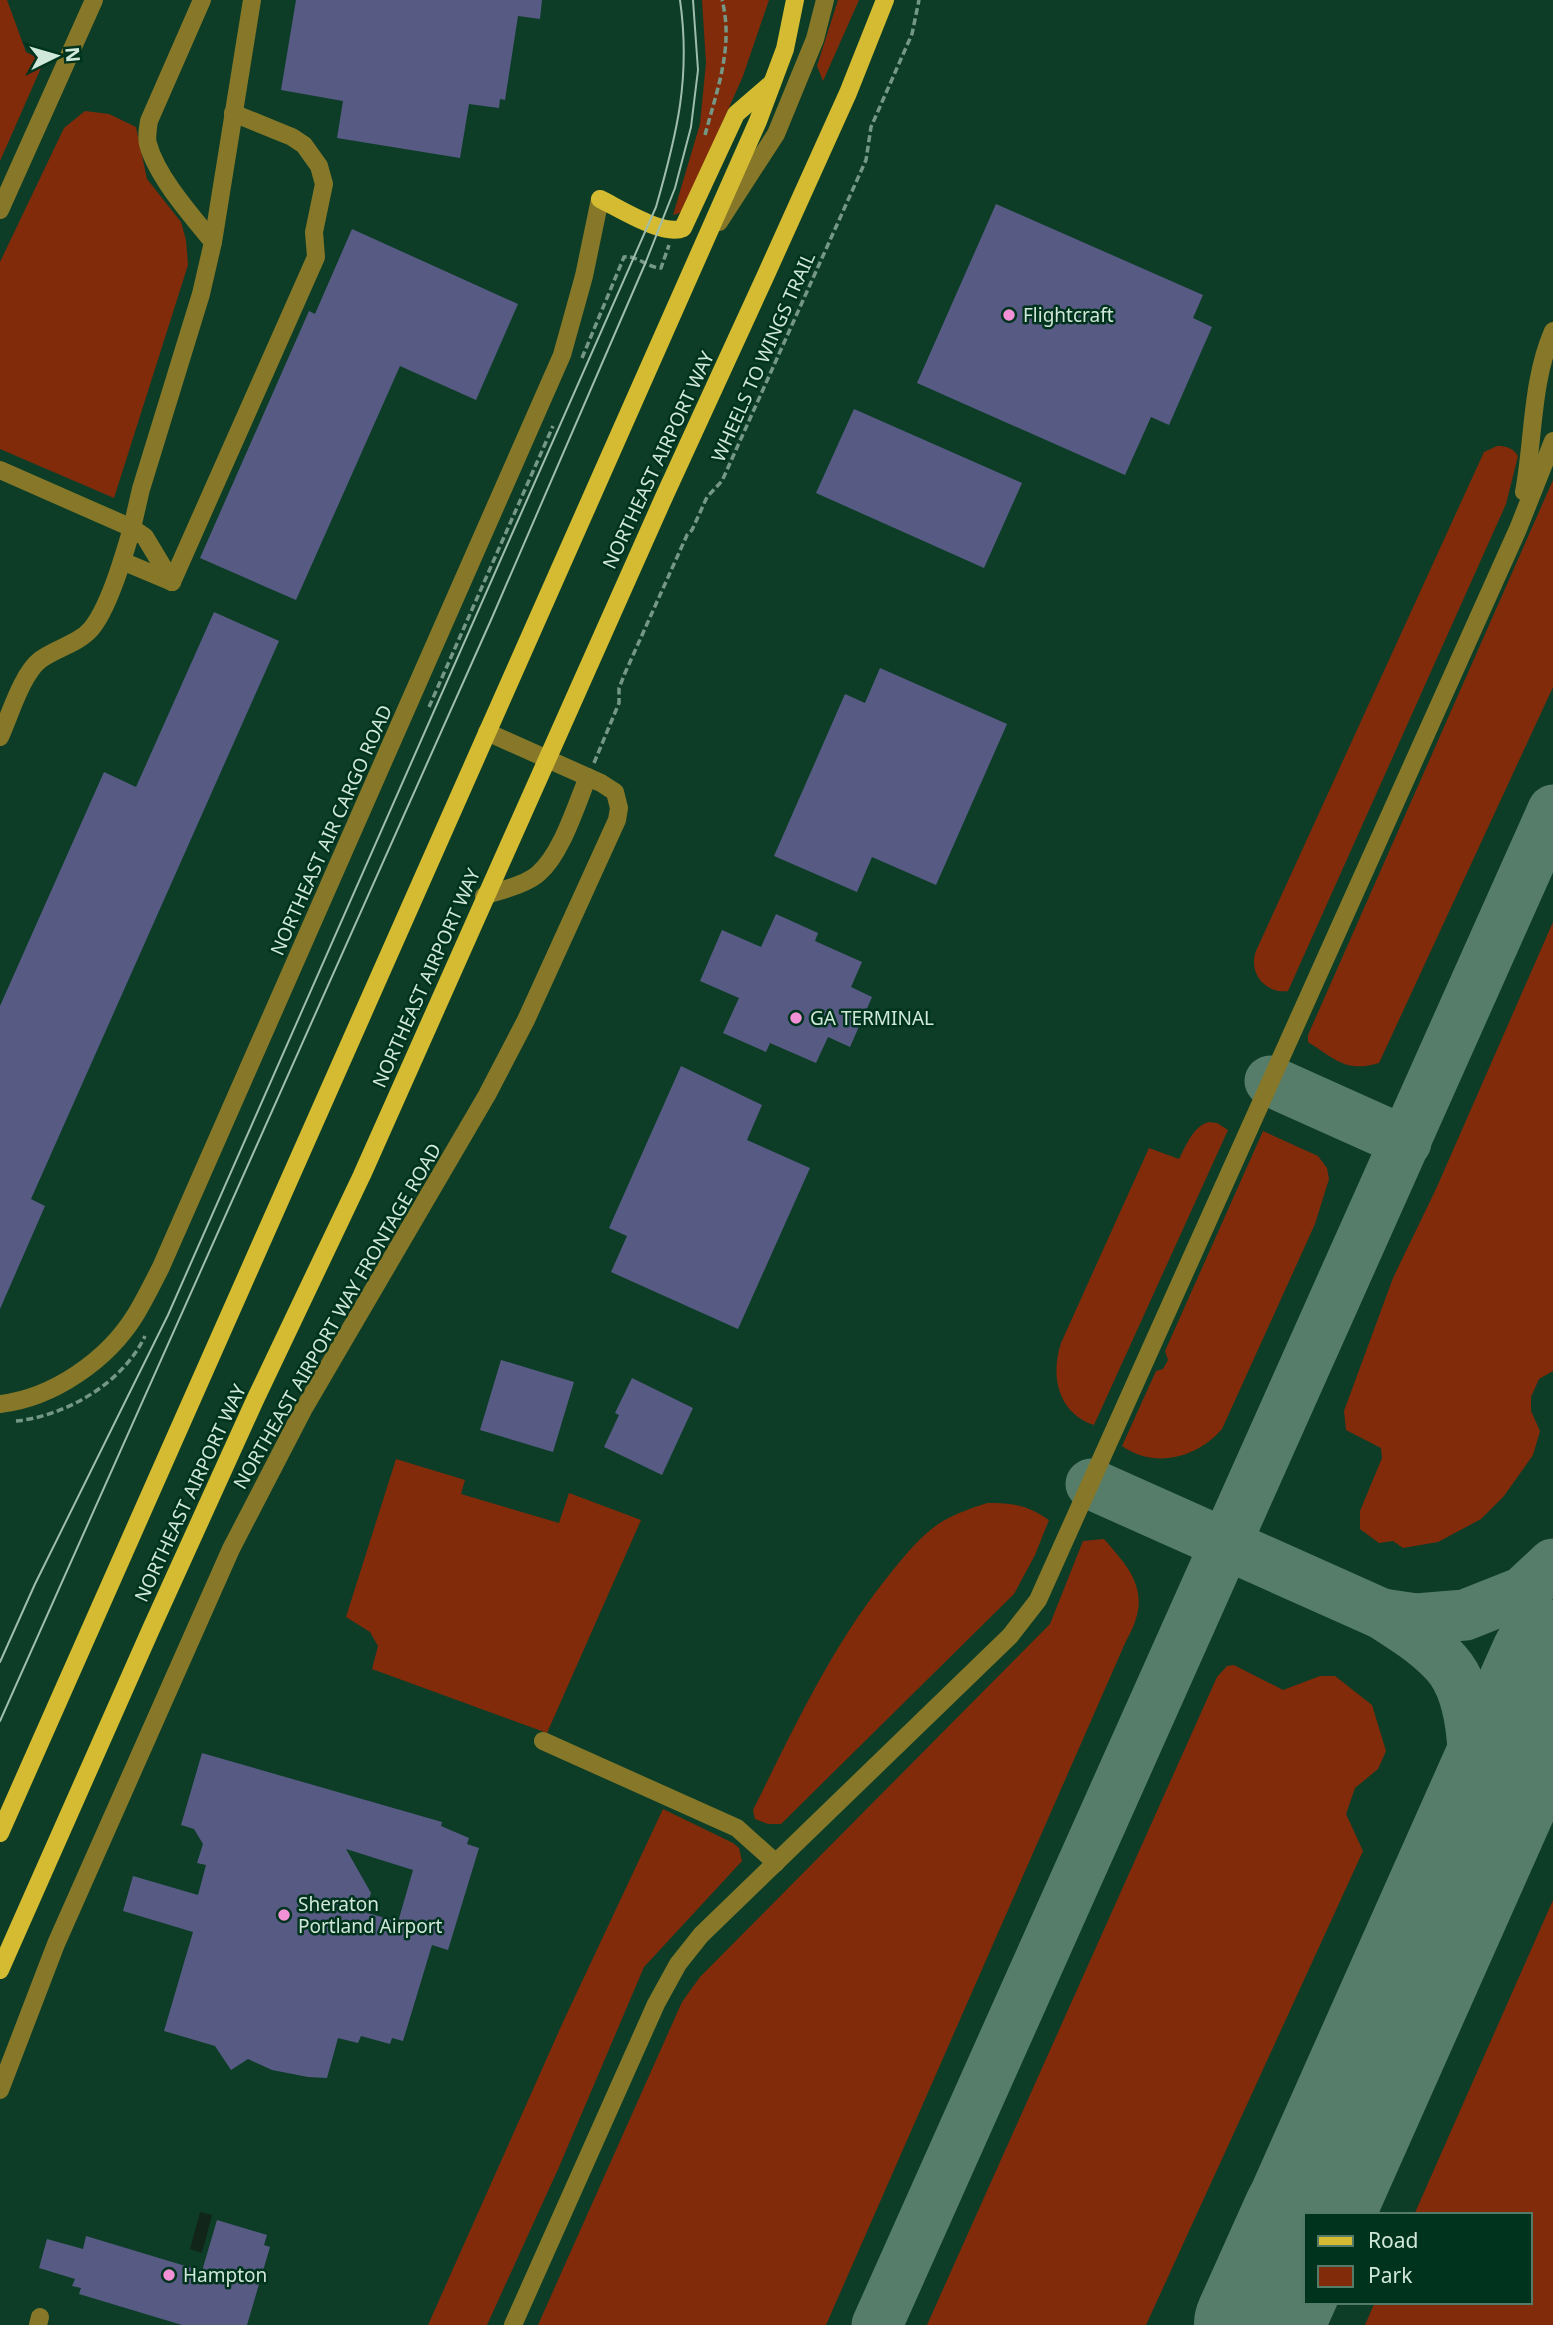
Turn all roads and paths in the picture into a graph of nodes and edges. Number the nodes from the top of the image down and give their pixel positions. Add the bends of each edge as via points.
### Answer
1 (94, 0) edge
2 (202, 0) edge
3 (252, 0) edge
4 (722, 0) edge
5 (795, 0) edge
6 (825, 0) edge
7 (885, 0) edge
8 (919, 0) edge
9 (775, 81) junction
10 (233, 113) junction
11 (702, 142) dead end
12 (600, 199) joint
13 (0, 210) edge
14 (674, 231) junction
15 (213, 242) junction
16 (702, 247) junction
17 (622, 263) dead end
18 (1553, 331) edge
19 (1553, 442) edge
20 (0, 470) edge
21 (132, 528) junction
22 (1518, 529) junction
23 (122, 561) junction
24 (172, 582) junction
25 (487, 732) junction
26 (0, 737) edge
27 (598, 754) dead end
28 (547, 759) junction
29 (588, 777) junction
30 (484, 896) junction
31 (0, 1404) edge
32 (543, 1741) dead end
33 (0, 1833) edge
34 (776, 1863) junction
35 (0, 1970) edge
36 (0, 2090) edge
37 (513, 2325) edge

1 - 13 street
2 - 15 street via 149,121 147,141 157,165
3 - 10 street
4 - 11 path via 727,45
5 - 9 main road, NORTHEAST AIRPORT WAY
6 - 16 street via 815,39 776,134
7 - 28 main road, NORTHEAST AIRPORT WAY via 843,105
8 - 27 path, WHEELS TO WINGS TRAIL via 912,34 871,127 866,160 722,481 707,497 681,548 619,688 619,704
9 - 14 main road via 736,114 687,223
9 - 16 main road, NORTHEAST AIRPORT WAY
10 - 15 street
10 - 24 street via 292,137 319,166 324,184 314,232 316,257
12 - 14 main road
12 - 31 street, NORTHEAST AIR CARGO ROAD via 562,355 161,1267 135,1316 96,1359 45,1392
14 - 17 path via 661,268 627,255
15 - 21 street
16 - 25 main road, NORTHEAST AIRPORT WAY
18 - 22 street via 1535,395
19 - 22 street
20 - 21 street
21 - 23 street
21 - 24 street via 145,537
22 - 34 street via 1038,1600 1010,1636
23 - 24 street
23 - 26 street via 92,628 38,661
25 - 28 street, NORTHEAST AIRPORT WAY FRONTAGE ROAD
25 - 33 main road, NORTHEAST AIRPORT WAY
28 - 29 street, NORTHEAST AIRPORT WAY FRONTAGE ROAD
28 - 30 main road, NORTHEAST AIRPORT WAY
29 - 30 street via 541,872
29 - 36 street, NORTHEAST AIRPORT WAY FRONTAGE ROAD via 615,792 617,820 520,1033 303,1410 232,1549 56,1944
30 - 35 main road, NORTHEAST AIRPORT WAY
32 - 34 street via 737,1828
34 - 37 street via 701,1935 678,1964

